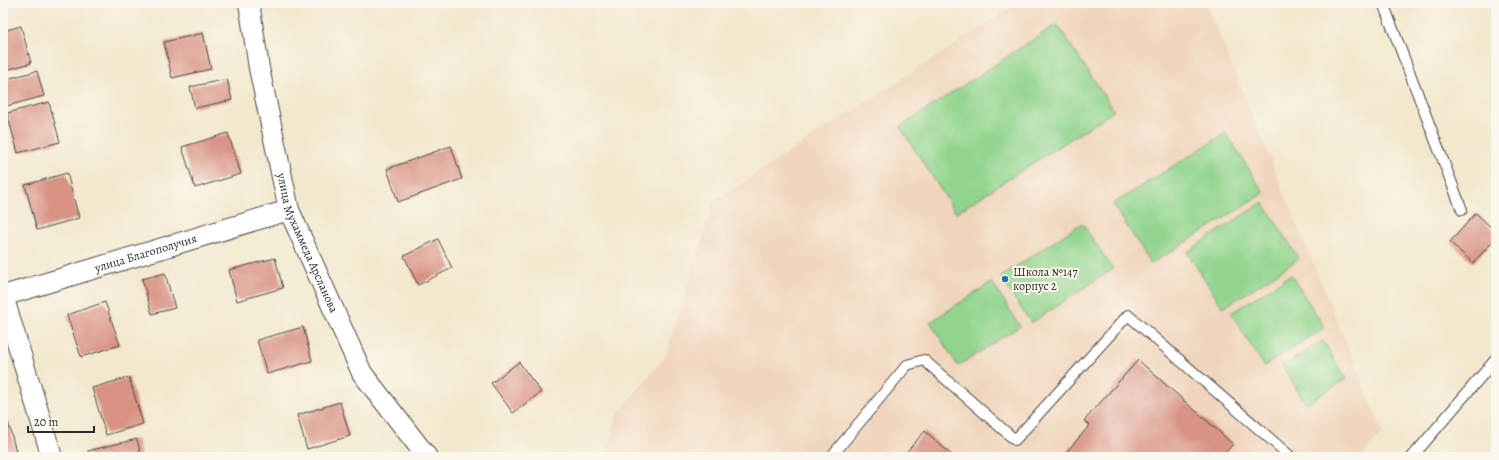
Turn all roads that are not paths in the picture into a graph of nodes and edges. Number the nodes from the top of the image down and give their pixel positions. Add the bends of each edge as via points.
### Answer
1 (249, 3) edge
2 (1383, 3) edge
3 (289, 210) junction
4 (1462, 210) dead end
5 (3, 296) edge
6 (1496, 359) edge
7 (52, 457) edge
8 (427, 457) edge
9 (831, 457) edge
10 (1291, 457) edge
11 (1412, 457) edge

1 - 3 street, улица Мухаммеда Арсланова via 259,68
2 - 4 lane
3 - 5 street, улица Благополучия
3 - 8 street, улица Мухаммеда Арсланова via 362,373
5 - 7 street
6 - 11 lane
9 - 10 lane via 906,365 924,360 1016,440 1128,315

